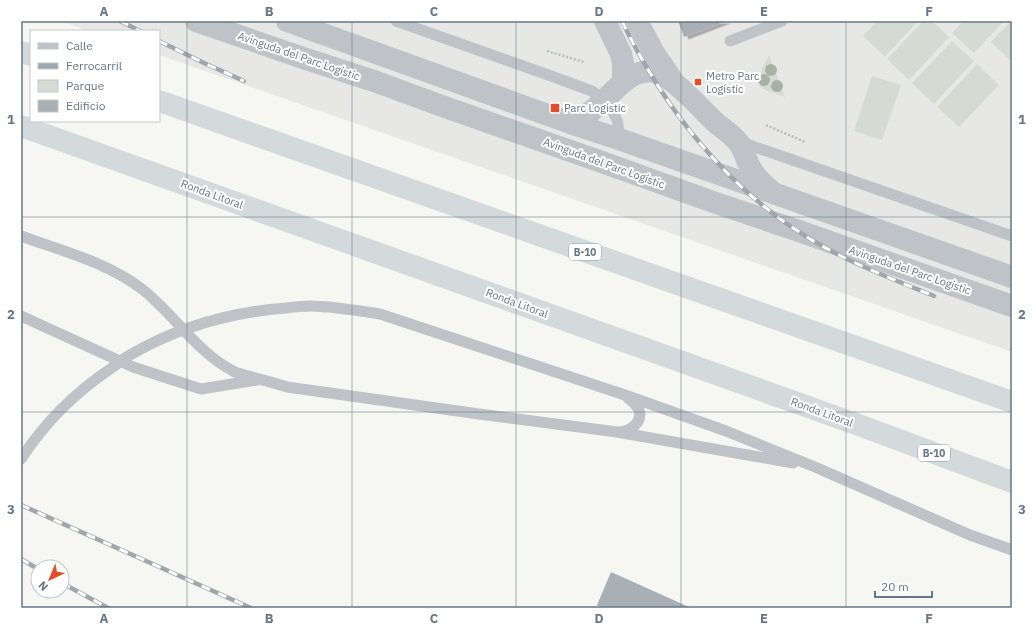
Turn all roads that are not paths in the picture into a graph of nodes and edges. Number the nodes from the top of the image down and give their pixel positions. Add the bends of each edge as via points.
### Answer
1 (196, 21) edge
2 (287, 21) edge
3 (396, 21) edge
4 (605, 21) edge
5 (637, 21) edge
6 (782, 21) edge
7 (730, 41) dead end
8 (623, 82) junction
9 (675, 84) junction
10 (160, 100) edge
11 (604, 101) junction
12 (573, 124) junction
13 (21, 126) edge
14 (731, 134) junction
15 (619, 139) junction
16 (775, 194) junction
17 (21, 236) edge
18 (1012, 236) edge
19 (1012, 277) edge
20 (1012, 306) edge
21 (21, 316) edge
22 (260, 380) junction
23 (625, 395) junction
24 (1012, 402) edge
25 (616, 432) junction
26 (21, 459) edge
27 (815, 467) junction
28 (1012, 482) edge
29 (1012, 550) edge

1 - 20 street, Avinguda del Parc Logístic via 374,81
2 - 12 street
3 - 11 lane via 592,91
4 - 8 street via 621,54
5 - 9 street
6 - 7 lane
8 - 9 street via 632,75 650,72 661,74
8 - 11 street
9 - 14 street
10 - 24 highway, B-10
11 - 12 street
11 - 15 lane via 617,121
12 - 15 street
13 - 28 highway, Ronda Litoral / B-10
14 - 16 street via 741,146 755,176
14 - 18 lane via 755,147
15 - 16 street
16 - 19 street
17 - 22 lane via 118,272 142,289 216,360 236,372
21 - 22 lane via 133,367 201,389
22 - 25 lane via 287,386
23 - 25 lane via 639,410 638,422 632,428
23 - 26 lane via 380,314 311,306 247,312 187,328 130,355 86,386 64,406
23 - 27 lane via 726,431
25 - 27 lane
27 - 29 lane via 970,535

